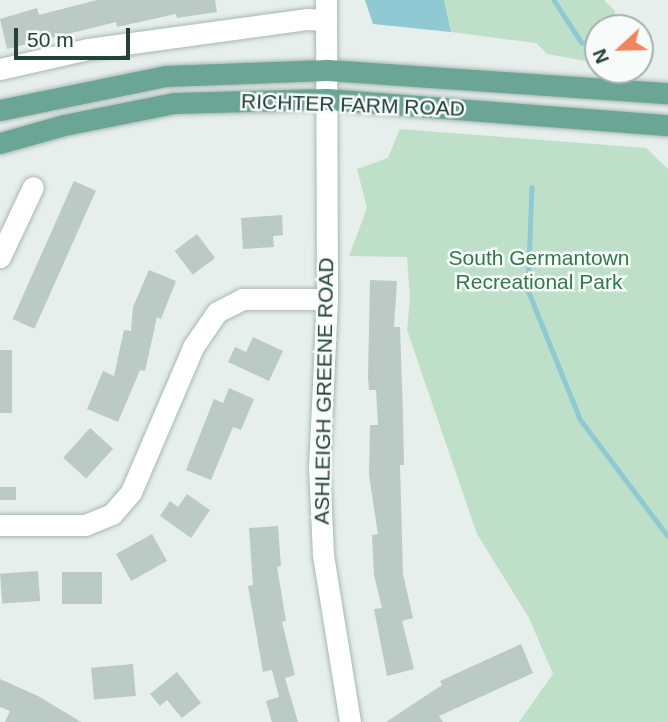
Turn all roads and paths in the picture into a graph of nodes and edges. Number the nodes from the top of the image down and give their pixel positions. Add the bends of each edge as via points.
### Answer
1 (326, 10) edge
2 (0, 69) edge
3 (327, 70) junction
4 (668, 93) edge
5 (327, 99) junction
6 (0, 110) edge
7 (668, 125) edge
8 (0, 143) edge
9 (33, 187) dead end
10 (0, 257) edge
11 (327, 299) junction
12 (0, 525) edge
13 (350, 722) edge

1 - 2 street via 306,19 88,49
1 - 3 street, ASHLEIGH GREENE ROAD
3 - 4 main road, RICHTER FARM ROAD
3 - 5 street, ASHLEIGH GREENE ROAD
3 - 6 main road, RICHTER FARM ROAD via 166,76
5 - 7 main road, RICHTER FARM ROAD
5 - 8 main road, RICHTER FARM ROAD via 174,103
5 - 11 street, ASHLEIGH GREENE ROAD
9 - 10 street
11 - 12 street via 242,299 217,312 193,347 131,492 112,514 85,525
11 - 13 street, ASHLEIGH GREENE ROAD via 319,466 322,542 337,664

